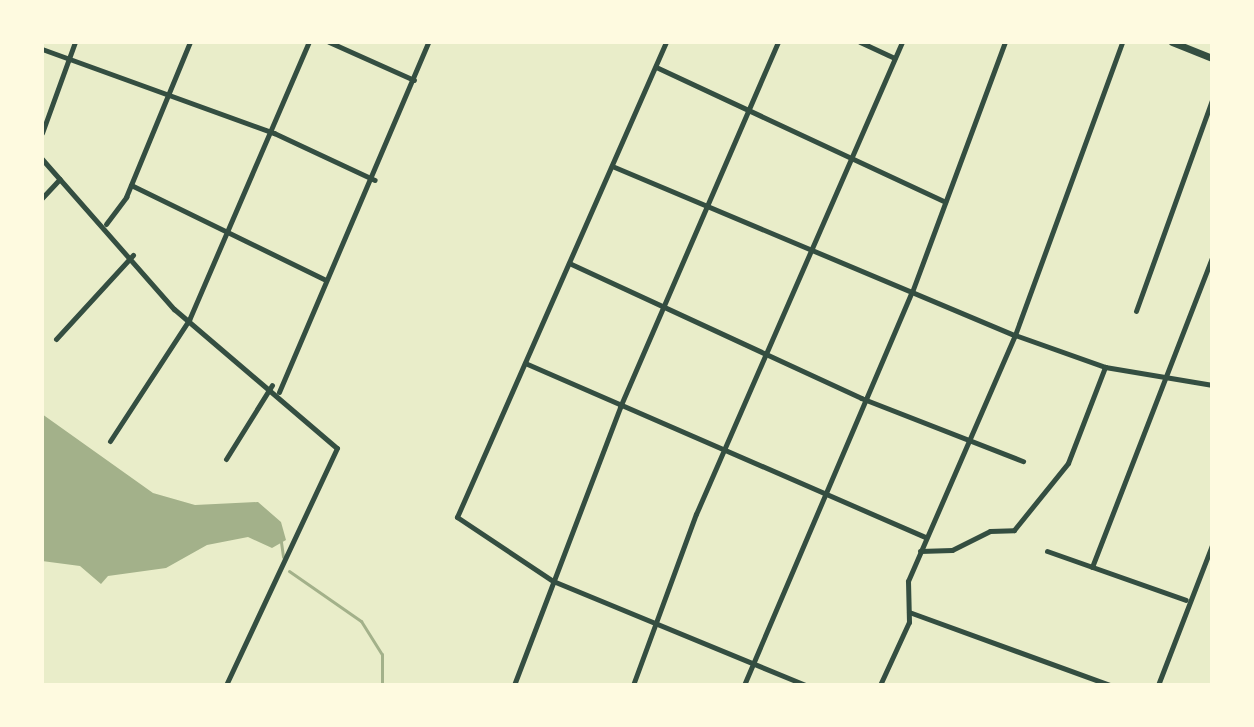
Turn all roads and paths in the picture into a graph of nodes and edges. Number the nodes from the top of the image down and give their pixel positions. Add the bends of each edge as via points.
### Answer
1 (75, 42) edge
2 (190, 42) edge
3 (309, 42) edge
4 (329, 42) edge
5 (428, 42) edge
6 (666, 42) edge
7 (778, 42) edge
8 (860, 42) edge
9 (902, 42) edge
10 (1005, 42) edge
11 (1122, 42) edge
12 (1172, 42) edge
13 (42, 49) edge
14 (69, 57) junction
15 (895, 58) junction
16 (1212, 58) edge
17 (656, 67) junction
18 (414, 80) junction
19 (168, 92) junction
20 (1212, 100) edge
21 (748, 111) junction
22 (42, 133) edge
23 (274, 133) junction
24 (42, 159) edge
25 (851, 161) junction
26 (612, 166) junction
27 (60, 179) junction
28 (375, 180) junction
29 (131, 185) junction
30 (42, 198) edge
31 (945, 202) junction
32 (707, 207) junction
33 (106, 224) junction
34 (233, 230) junction
35 (811, 254) junction
36 (133, 255) junction
37 (1212, 258) edge
38 (569, 263) junction
39 (324, 279) junction
40 (912, 292) junction
41 (664, 305) junction
42 (1136, 311) dead end
43 (189, 320) junction
44 (1015, 335) junction
45 (56, 339) dead end
46 (767, 356) junction
47 (525, 363) junction
48 (1105, 367) junction
49 (1167, 375) junction
50 (272, 385) junction
51 (1212, 385) edge
52 (279, 392) junction
53 (861, 398) junction
54 (620, 407) junction
55 (969, 439) junction
56 (110, 441) dead end
57 (723, 453) junction
58 (226, 459) dead end
59 (1023, 461) dead end
60 (821, 495) junction
61 (925, 537) junction
62 (1212, 545) edge
63 (920, 551) junction
64 (1047, 551) dead end
65 (1092, 567) junction
66 (553, 581) junction
67 (1186, 600) junction
68 (909, 612) junction
69 (659, 622) junction
70 (751, 665) junction
71 (226, 685) edge
72 (514, 685) edge
73 (633, 685) edge
74 (744, 685) edge
75 (805, 685) edge
76 (880, 685) edge
77 (1110, 685) edge
78 (1158, 685) edge

1 - 14 street
2 - 19 street
3 - 23 street
4 - 18 street
5 - 18 street
6 - 17 street
7 - 21 street
8 - 15 street
9 - 15 street
10 - 31 street
11 - 44 street
12 - 16 street
13 - 14 street
14 - 19 street
14 - 22 street via 59,101
15 - 25 street
17 - 21 street
17 - 26 street
18 - 28 street
19 - 23 street
19 - 29 street
20 - 42 street
21 - 25 street
21 - 32 street
23 - 28 street
23 - 34 street
24 - 27 street
25 - 31 street
25 - 35 street
26 - 32 street
26 - 38 street
27 - 30 street
27 - 33 street
28 - 39 street
29 - 33 street
29 - 34 street
31 - 40 street
32 - 35 street
32 - 41 street
33 - 36 street
34 - 39 street
34 - 43 street
35 - 40 street
35 - 46 street
36 - 43 street
36 - 45 street
37 - 49 street
38 - 41 street
38 - 47 street
39 - 52 street
40 - 44 street
40 - 53 street
41 - 46 street
41 - 54 street
43 - 50 street
43 - 56 street
44 - 48 street
44 - 55 street
46 - 53 street
46 - 57 street
47 - 54 street
47 - 66 street via 457,517
48 - 49 street
48 - 63 street via 1068,463 1014,530 990,531 952,550
49 - 51 street
49 - 65 street
50 - 52 street
50 - 58 street
52 - 71 street via 337,448
53 - 55 street
53 - 60 street
54 - 57 street
54 - 66 street
55 - 59 street
55 - 61 street
57 - 60 street
57 - 69 street
60 - 61 street
60 - 70 street
61 - 63 street
62 - 67 street
63 - 68 street via 908,581
64 - 65 street
65 - 67 street
66 - 69 street
66 - 72 street
67 - 78 street
68 - 76 street
68 - 77 street
69 - 70 street
69 - 73 street
70 - 74 street
70 - 75 street

